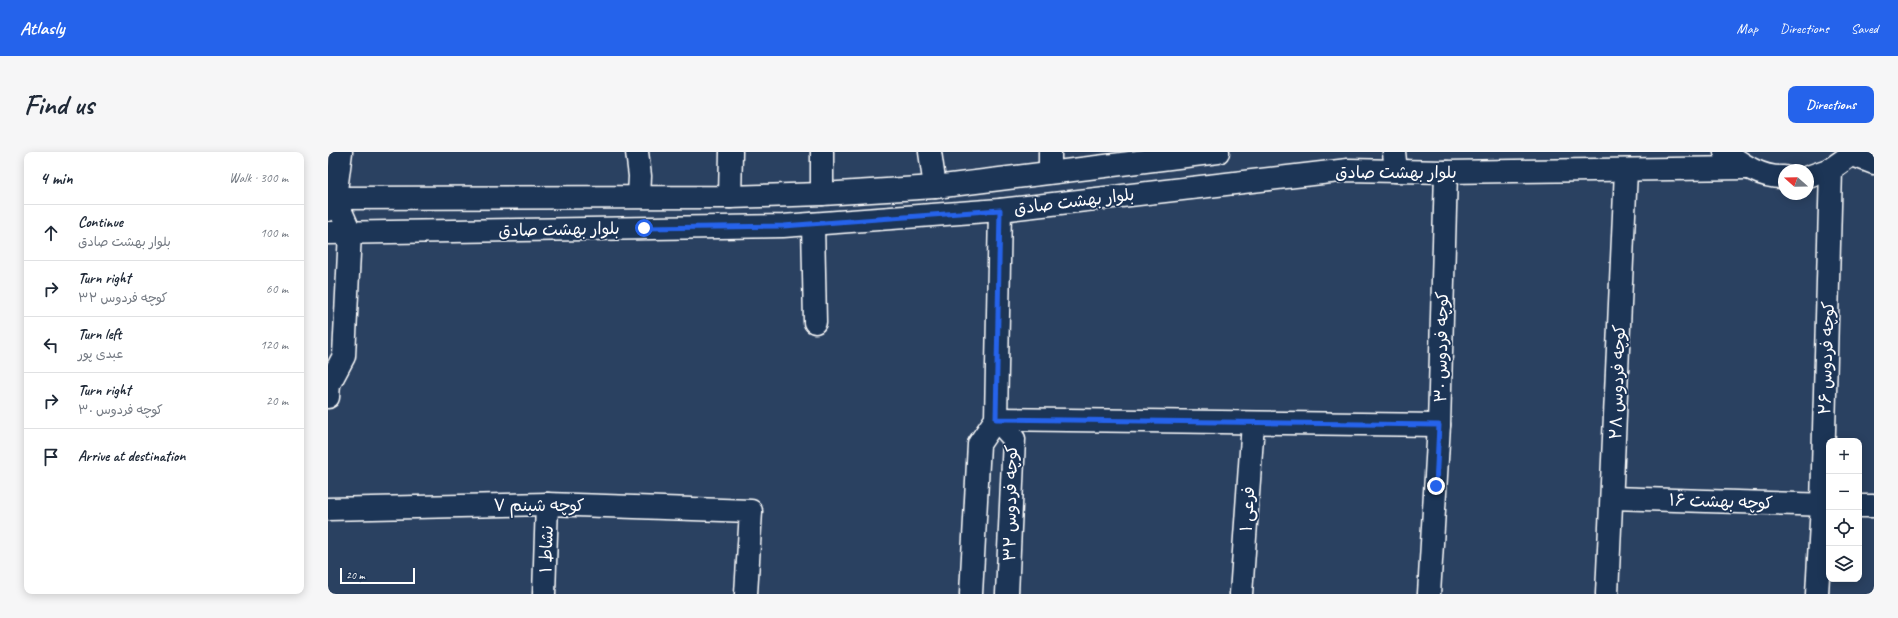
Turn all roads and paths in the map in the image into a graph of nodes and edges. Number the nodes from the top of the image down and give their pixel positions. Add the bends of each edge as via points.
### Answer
1 (341, 152) edge
2 (637, 152) edge
3 (731, 152) edge
4 (822, 152) edge
5 (930, 152) edge
6 (1218, 152) edge
7 (1725, 152) edge
8 (1854, 153) edge
9 (1050, 162) edge
10 (1395, 162) edge
11 (1874, 163) edge
12 (1747, 168) junction
13 (1831, 169) junction
14 (1626, 170) junction
15 (1446, 172) junction
16 (1814, 175) edge
17 (1778, 178) edge
18 (935, 187) junction
19 (822, 194) junction
20 (640, 196) junction
21 (730, 197) junction
22 (330, 202) edge
23 (1000, 210) junction
24 (813, 224) junction
25 (350, 232) junction
26 (328, 233) edge
27 (815, 322) dead end
28 (328, 388) edge
29 (996, 419) junction
30 (1253, 423) junction
31 (1439, 425) junction
32 (1826, 474) edge
33 (1612, 498) junction
34 (547, 504) junction
35 (1826, 505) edge
36 (1862, 506) edge
37 (1874, 506) edge
38 (328, 509) edge
39 (544, 594) edge
40 (746, 594) edge
41 (971, 594) edge
42 (1008, 594) edge
43 (1241, 594) edge
44 (1429, 594) edge
45 (1607, 594) edge
46 (1817, 594) edge

1 - 22 street
2 - 20 street
3 - 21 street
4 - 19 street
5 - 18 street
6 - 9 street, بلوار بهشت صادق
7 - 12 street
8 - 11 street
8 - 13 street
9 - 18 street, بلوار بهشت صادق
10 - 15 street, بلوار بهشت صادق
10 - 23 street, بلوار بهشت صادق via 1348,170
12 - 14 street, بلوار بهشت صادق
12 - 17 street
13 - 16 street
13 - 32 street, کوچه فردوس ۲۶
14 - 15 street, بلوار بهشت صادق
14 - 33 street, کوچه فردوس ۲۸
15 - 31 street, کوچه فردوس ۳۰
18 - 19 street, بلوار بهشت صادق
19 - 21 street, بلوار بهشت صادق
20 - 21 street, بلوار بهشت صادق
20 - 22 street, بلوار بهشت صادق
22 - 25 street
23 - 24 street, بلوار بهشت صادق
23 - 29 street
24 - 25 street, بلوار بهشت صادق
24 - 27 street
25 - 26 street, بلوار بهشت صادق
25 - 28 street via 344,356
29 - 30 street
29 - 41 street, کوچه فردوس ۳۲ via 979,444
29 - 42 street, کوچه فردوس ۳۲ via 1014,439
30 - 31 street
30 - 43 street, فرعی ۱
31 - 44 street, کوچه فردوس ۳۰
33 - 35 street, کوچه بهشت ۱۶
33 - 45 street, کوچه فردوس ۲۸
34 - 38 street, کوچه شبنم ۷
34 - 39 street, نشاط ۱
34 - 40 street, کوچه شبنم ۷ via 751,511
35 - 46 street, کوچه فردوس ۲۶
36 - 37 street

